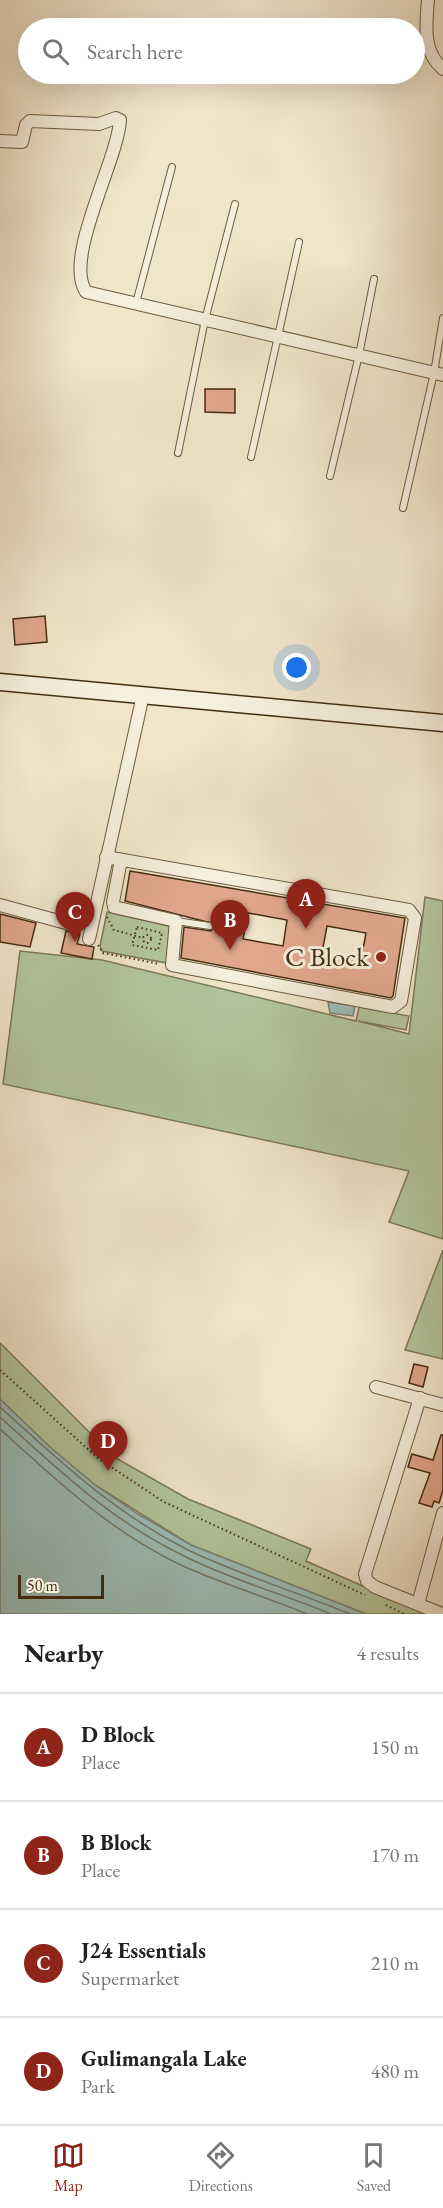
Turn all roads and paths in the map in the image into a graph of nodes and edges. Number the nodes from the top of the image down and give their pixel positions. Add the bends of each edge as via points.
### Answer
1 (428, 0) edge
2 (443, 69) edge
3 (1, 144) edge
4 (172, 167) dead end
5 (235, 204) dead end
6 (299, 242) dead end
7 (374, 279) dead end
8 (135, 304) junction
9 (443, 318) edge
10 (205, 320) junction
11 (278, 337) junction
12 (359, 355) junction
13 (439, 374) edge
14 (178, 453) dead end
15 (250, 457) dead end
16 (330, 476) dead end
17 (402, 508) dead end
18 (0, 682) edge
19 (143, 695) junction
20 (443, 723) edge
21 (106, 857) junction
22 (121, 860) junction
23 (103, 872) junction
24 (118, 875) junction
25 (113, 902) junction
26 (0, 906) edge
27 (176, 921) junction
28 (77, 926) dead end
29 (210, 926) dead end
30 (133, 936) junction
31 (94, 938) joint
32 (160, 942) junction
33 (166, 965) dead end
34 (0, 1370) edge
35 (376, 1387) dead end
36 (420, 1398) junction
37 (443, 1405) edge
38 (443, 1513) edge
39 (366, 1596) dead end
40 (377, 1601) dead end
41 (418, 1604) junction
42 (404, 1614) edge
43 (442, 1614) edge

1 - 2 street via 428,50
3 - 8 street via 22,142 30,121 120,120 86,233 81,278 86,292
4 - 8 lane
5 - 10 lane
6 - 11 lane
7 - 12 lane
8 - 10 street
9 - 13 lane
10 - 11 street
10 - 14 lane
11 - 12 street
11 - 15 lane
12 - 13 street
12 - 16 lane
13 - 17 lane
18 - 19 street
19 - 20 street
19 - 21 street
21 - 22 street
21 - 23 street
22 - 24 street
22 - 27 street via 409,910 415,918 405,955 401,1001 393,1007 178,968 171,961
23 - 24 street
23 - 31 street
24 - 25 street
25 - 27 street via 121,910
25 - 30 path via 105,908 104,916 114,930
26 - 28 street
27 - 29 lane
30 - 32 path via 147,935
30 - 32 path via 132,945 157,950
30 - 32 path via 136,927 161,933
31 - 33 path via 103,953
34 - 39 path via 99,1459 164,1502
35 - 36 street
36 - 37 street
36 - 41 street via 364,1574 375,1587
38 - 41 street
40 - 42 path
41 - 43 street

